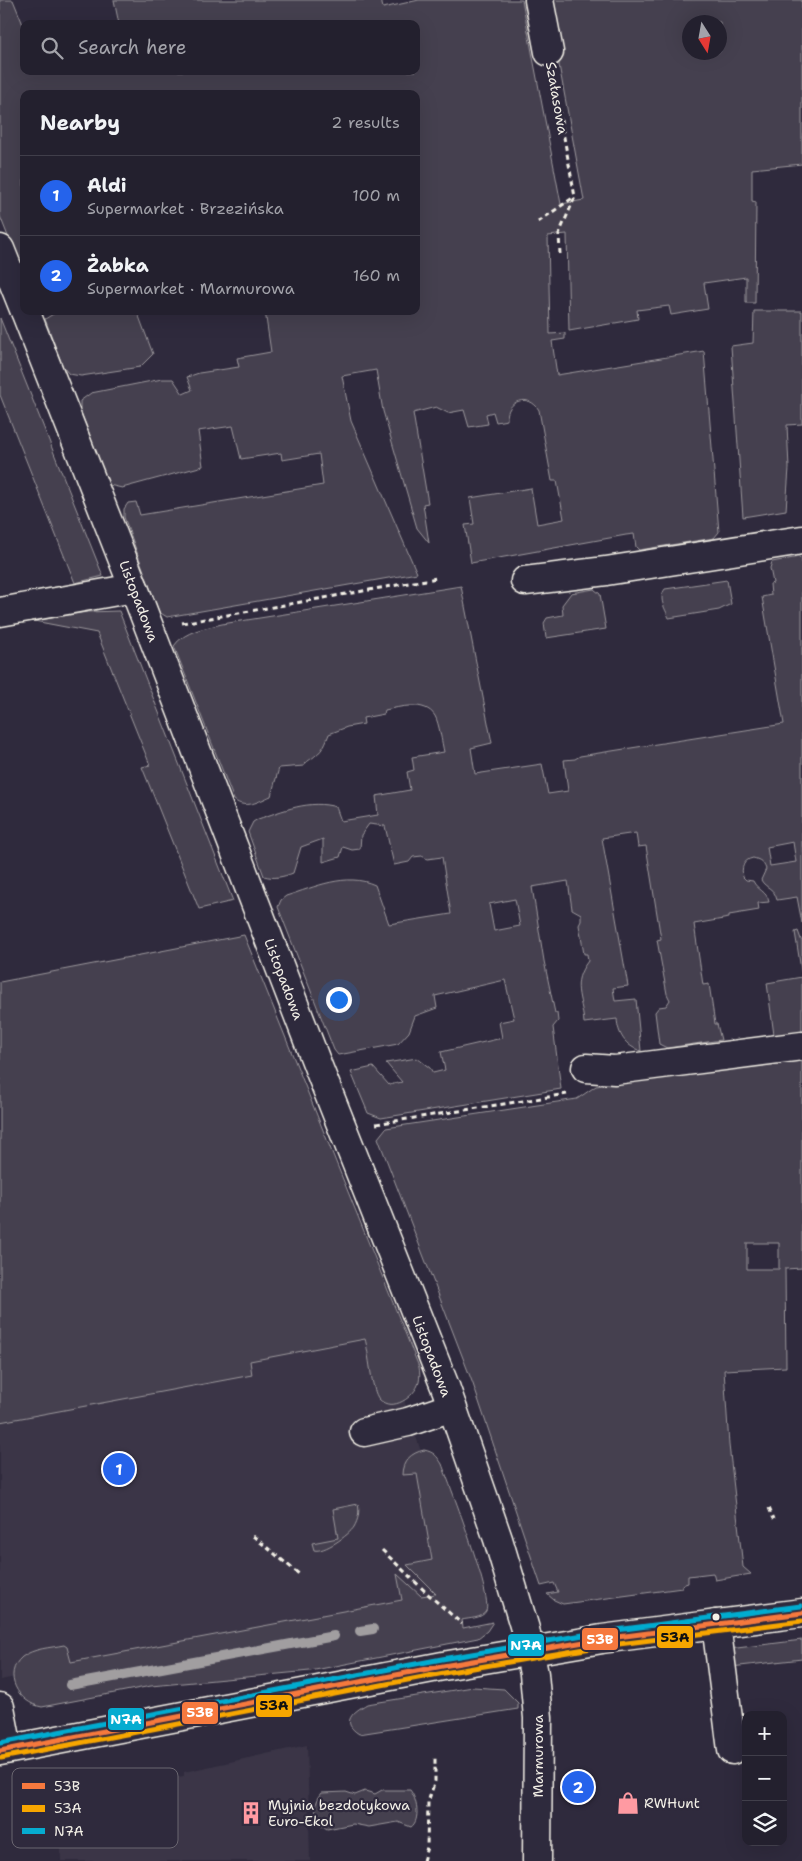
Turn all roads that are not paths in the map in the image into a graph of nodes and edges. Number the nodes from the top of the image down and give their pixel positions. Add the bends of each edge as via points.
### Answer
1 (539, 0) edge
2 (549, 52) road end
3 (0, 249) edge
4 (20, 300) edge
5 (26, 315) edge
6 (802, 540) edge
7 (526, 581) dead end
8 (134, 588) junction
9 (0, 612) edge
10 (802, 1046) edge
11 (586, 1068) road end
12 (452, 1407) junction
13 (364, 1432) dead end
14 (802, 1613) edge
15 (716, 1624) junction
16 (530, 1651) junction
17 (0, 1707) edge
18 (4, 1750) edge
19 (732, 1750) dead end
20 (538, 1861) edge

1 - 2 street, Szałasowa
3 - 4 street, Listopadowa
5 - 8 street, Listopadowa
6 - 7 street
8 - 9 street
8 - 12 street, Listopadowa
10 - 11 street via 615,1070
12 - 13 street
12 - 16 street, Listopadowa via 509,1573
14 - 15 street
15 - 16 street
15 - 19 street
16 - 18 street via 330,1686
16 - 20 street, Marmurowa via 538,1713
17 - 18 street

